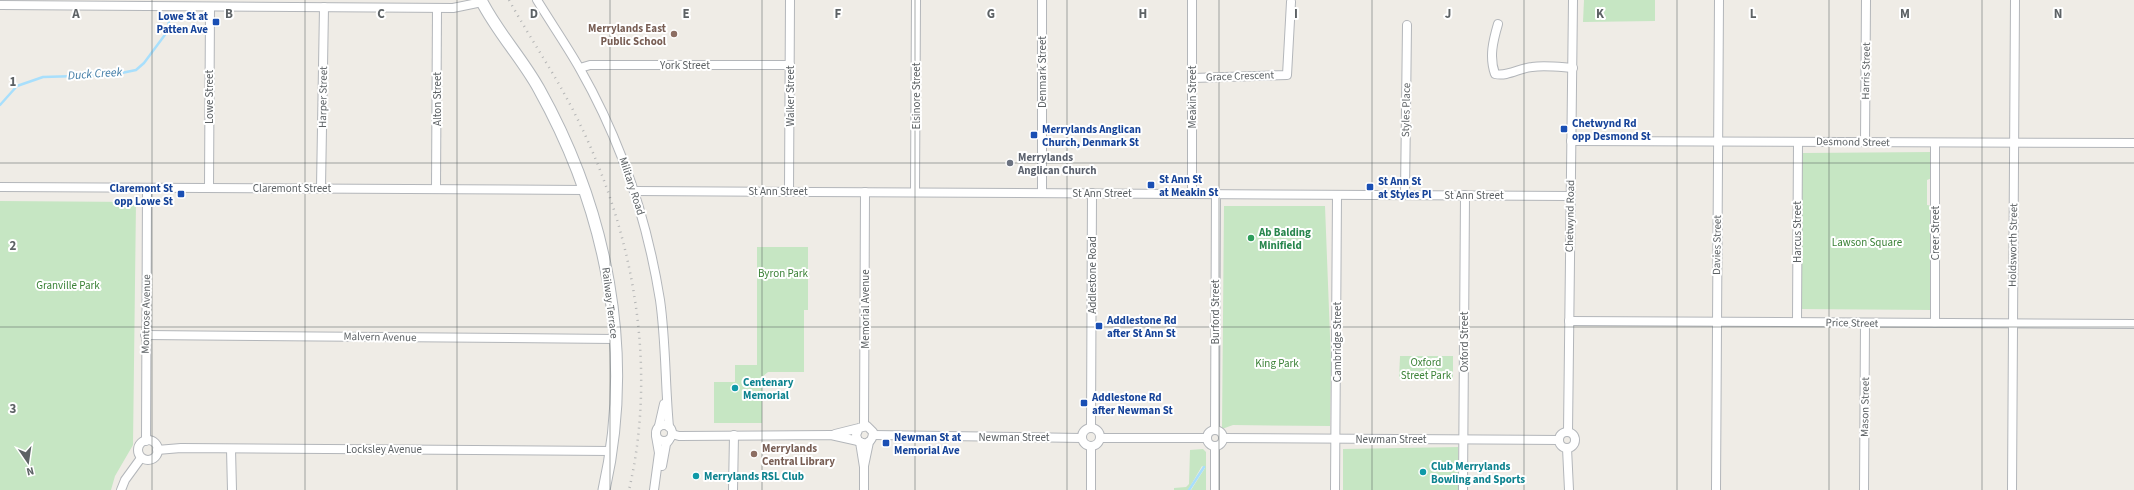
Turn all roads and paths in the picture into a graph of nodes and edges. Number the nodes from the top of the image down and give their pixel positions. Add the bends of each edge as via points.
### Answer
1 (537, 0) edge
2 (790, 0) edge
3 (916, 0) edge
4 (1042, 0) edge
5 (1192, 0) edge
6 (1573, 0) edge
7 (1719, 0) edge
8 (1866, 0) edge
9 (2014, 0) edge
10 (482, 1) edge
11 (1291, 2) dead end
12 (0, 5) edge
13 (210, 7) junction
14 (324, 7) junction
15 (437, 8) junction
16 (1498, 24) dead end
17 (1407, 25) dead end
18 (790, 65) junction
19 (580, 68) junction
20 (1573, 68) junction
21 (1193, 78) junction
22 (1571, 141) junction
23 (1718, 142) junction
24 (1798, 142) junction
25 (1865, 142) junction
26 (1935, 143) junction
27 (2134, 143) edge
28 (2015, 144) junction
29 (0, 187) edge
30 (209, 187) junction
31 (147, 188) junction
32 (321, 188) junction
33 (436, 190) junction
34 (584, 190) junction
35 (635, 191) junction
36 (789, 191) junction
37 (866, 192) junction
38 (915, 192) junction
39 (1042, 193) junction
40 (1092, 193) junction
41 (1192, 194) junction
42 (1216, 194) junction
43 (1338, 195) junction
44 (1405, 195) junction
45 (1465, 195) junction
46 (1570, 196) junction
47 (1569, 321) junction
48 (1797, 322) junction
49 (1717, 323) junction
50 (1866, 323) junction
51 (1935, 323) junction
52 (2012, 323) junction
53 (2134, 324) edge
54 (145, 335) junction
55 (615, 339) junction
56 (665, 392) junction
57 (659, 426) junction
58 (862, 427) junction
59 (1091, 428) junction
60 (1215, 430) junction
61 (1568, 432) junction
62 (670, 433) junction
63 (734, 435) junction
64 (831, 435) junction
65 (656, 436) junction
66 (1082, 438) junction
67 (1100, 438) junction
68 (1208, 438) junction
69 (1223, 438) junction
70 (1335, 439) junction
71 (1463, 439) junction
72 (865, 440) junction
73 (1558, 440) junction
74 (146, 441) junction
75 (1091, 446) junction
76 (1215, 446) junction
77 (1567, 448) junction
78 (231, 449) junction
79 (157, 450) junction
80 (611, 451) junction
81 (141, 458) junction
82 (656, 480) junction
83 (121, 490) edge
84 (232, 490) edge
85 (604, 490) edge
86 (654, 490) edge
87 (733, 490) edge
88 (864, 490) edge
89 (1091, 490) edge
90 (1214, 490) edge
91 (1335, 490) edge
92 (1463, 490) edge
93 (1569, 490) edge
94 (1716, 490) edge
95 (1864, 490) edge
96 (2012, 490) edge

1 - 19 street, Military Road
2 - 18 street, Walker Street
3 - 38 street, Elsinore Street
4 - 39 street, Denmark Street
5 - 21 street, Meakin Street
6 - 20 street, Chetwynd Road
7 - 23 street, Davies Street
8 - 25 street, Harris Street
9 - 28 street, Holdsworth Street
10 - 15 street via 468,6
10 - 34 main road, Railway Terrace via 504,40 538,88
11 - 21 street, Grace Crescent via 1287,75
12 - 13 street
13 - 14 street
13 - 30 street, Lowe Street
14 - 15 street
14 - 32 street, Harper Street
15 - 33 street, Alton Street
16 - 20 street via 1492,49 1495,74 1502,76 1533,66
17 - 44 street, Styles Place
18 - 19 street, York Street via 590,65
18 - 36 street, Walker Street
19 - 35 street, Military Road via 608,122
20 - 22 street, Chetwynd Road
21 - 41 street, Meakin Street
22 - 23 street, Desmond Street
22 - 46 street, Chetwynd Road
23 - 24 street, Desmond Street
23 - 49 street, Davies Street
24 - 25 street, Desmond Street
24 - 48 street, Harcus Street
25 - 26 street, Desmond Street
26 - 28 street, Desmond Street
26 - 51 street, Creer Street
27 - 28 street, Desmond Street
28 - 52 street, Holdsworth Street
29 - 31 street, Claremont Street
30 - 31 street, Claremont Street
30 - 32 street, Claremont Street
31 - 54 street, Montrose Avenue
32 - 33 street, Claremont Street
33 - 34 street, Claremont Street
34 - 55 main road, Railway Terrace via 600,239 610,291
35 - 36 street, St Ann Street
35 - 56 street, Military Road via 652,254 660,301 665,350
36 - 37 street, St Ann Street
37 - 38 street, St Ann Street
37 - 58 street, Memorial Avenue
38 - 39 street, St Ann Street
39 - 40 street, St Ann Street
40 - 41 street, St Ann Street
40 - 59 street, Addlestone Road
41 - 42 street, St Ann Street
42 - 43 street, St Ann Street
42 - 60 street, Burford Street
43 - 44 street, St Ann Street
43 - 70 street, Cambridge Street via 1338,362
44 - 45 street, St Ann Street
45 - 46 street, St Ann Street
45 - 71 street, Oxford Street
46 - 47 street, Chetwynd Road
47 - 49 street, Price Street
47 - 61 street, Chetwynd Road
48 - 49 street, Price Street
48 - 50 street, Price Street
49 - 94 street, Davies Street
50 - 51 street, Price Street
50 - 95 street, Mason Street
51 - 52 street, Price Street
52 - 53 street, Price Street
52 - 96 street, Holdsworth Street
54 - 55 street, Malvern Avenue
54 - 74 street, Montrose Avenue
55 - 80 main road, Railway Terrace via 616,388
56 - 57 street, Military Road
56 - 62 street, Military Road
57 - 62 street via 664,425
57 - 65 street
58 - 64 street, Newman Street
58 - 72 street, Memorial Avenue via 856,435
58 - 72 street via 872,430
59 - 66 street via 1086,430
59 - 67 street via 1099,432
60 - 68 street
60 - 69 street via 1222,434
61 - 73 street via 1561,434
61 - 77 street via 1574,439 1573,444
62 - 63 street, Newman Street
62 - 65 street via 662,441
62 - 82 street, Military Road via 662,468
63 - 64 street, Newman Street
63 - 87 street
64 - 72 street, Newman Street
65 - 82 street, Military Road via 659,453
66 - 72 street, Newman Street
66 - 75 street
67 - 68 street
67 - 75 street via 1096,445
68 - 76 street via 1210,444
69 - 70 street, Newman Street
69 - 76 street via 1221,443
70 - 71 street, Newman Street
70 - 91 street, Cambridge Street
71 - 73 street, Newman Street
71 - 92 street, Oxford Street
72 - 88 street
73 - 77 street
74 - 79 street via 155,444
74 - 81 street via 139,446
75 - 89 street
76 - 90 street
77 - 93 street
78 - 79 street, Locksley Avenue
78 - 80 street, Locksley Avenue
78 - 84 street
79 - 81 street via 156,456 150,460
80 - 85 main road, Railway Terrace
81 - 83 street
82 - 86 street, Military Road

